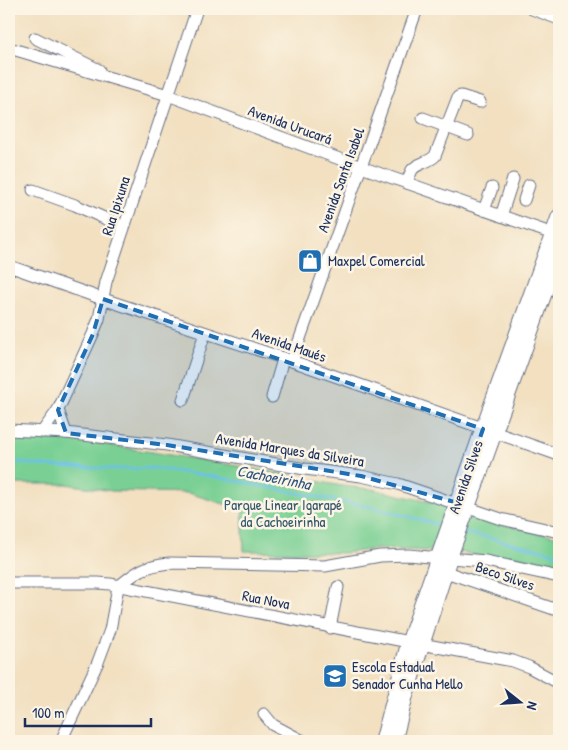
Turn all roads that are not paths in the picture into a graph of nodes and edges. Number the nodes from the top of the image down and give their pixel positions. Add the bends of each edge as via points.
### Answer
1 (197, 9) edge
2 (417, 9) edge
3 (532, 9) edge
4 (549, 9) edge
5 (559, 12) edge
6 (559, 19) edge
7 (34, 38) dead end
8 (9, 48) edge
9 (121, 81) junction
10 (168, 95) junction
11 (480, 102) dead end
12 (423, 118) dead end
13 (446, 127) junction
14 (468, 135) dead end
15 (362, 167) junction
16 (513, 179) dead end
17 (407, 183) junction
18 (529, 185) dead end
19 (492, 188) dead end
20 (34, 190) dead end
21 (524, 200) dead end
22 (484, 210) junction
23 (501, 216) junction
24 (559, 216) edge
25 (124, 227) junction
26 (556, 235) edge
27 (559, 252) edge
28 (9, 266) edge
29 (103, 299) junction
30 (205, 332) junction
31 (288, 360) junction
32 (272, 396) dead end
33 (183, 400) dead end
34 (58, 410) junction
35 (9, 430) edge
36 (488, 431) junction
37 (42, 432) junction
38 (66, 434) junction
39 (559, 455) edge
40 (461, 508) junction
41 (559, 532) edge
42 (446, 558) junction
43 (559, 577) edge
44 (9, 583) edge
45 (118, 587) junction
46 (338, 587) dead end
47 (554, 609) dead end
48 (330, 628) junction
49 (415, 643) junction
50 (559, 682) edge
51 (264, 714) dead end
52 (61, 741) edge
53 (303, 741) edge
54 (383, 741) edge
55 (394, 741) edge

1 - 10 street, Rua Ipixuna
2 - 15 street, Avenida Santa Isabel
3 - 6 street
4 - 5 street
7 - 9 street
8 - 9 street, Avenida Urucará
9 - 10 street, Avenida Urucará
10 - 15 street, Avenida Urucará
10 - 25 street, Rua Ipixuna
11 - 13 street via 458,97
12 - 13 street
13 - 14 street
13 - 17 street via 435,156 412,170
15 - 17 street, Avenida Urucará
15 - 31 street, Avenida Santa Isabel
16 - 23 street
17 - 22 street, Avenida Urucará
18 - 21 street
19 - 22 street
20 - 25 street
22 - 23 street, Avenida Urucará
23 - 26 street, Avenida Urucará
24 - 26 main road, Avenida Silves
25 - 29 street, Rua Ipixuna
26 - 36 main road, Avenida Silves
27 - 36 main road, Avenida Silves
28 - 29 street, Avenida Maués
29 - 30 street, Avenida Maués
29 - 34 street, Rua Ipixuna via 93,334
30 - 31 street, Avenida Maués
30 - 33 street
31 - 32 street, Avenida Santa Isabel
31 - 36 street, Avenida Maués
34 - 37 street, Rua Ipixuna
34 - 38 street
35 - 37 street, Avenida Marques da Silveira
36 - 39 street, Avenida Maués
36 - 40 main road, Avenida Silves
37 - 38 street, Avenida Marques da Silveira
38 - 40 street, Avenida Marques da Silveira via 167,445 361,476 398,484
40 - 41 street, Avenida Marques da Silveira
40 - 42 main road, Avenida Silves
42 - 43 street via 486,561
42 - 45 street via 380,556 325,566 169,563 139,570
42 - 47 street, Beco Silves
42 - 49 main road, Avenida Silves
44 - 45 street, Rua Nova via 98,583
45 - 48 street, Rua Nova
45 - 52 street via 110,630
46 - 48 street
48 - 49 street, Rua Nova
49 - 50 street, Rua Nova via 513,662
49 - 54 main road, Avenida Silves
49 - 55 main road, Avenida Silves
51 - 53 street via 273,725

